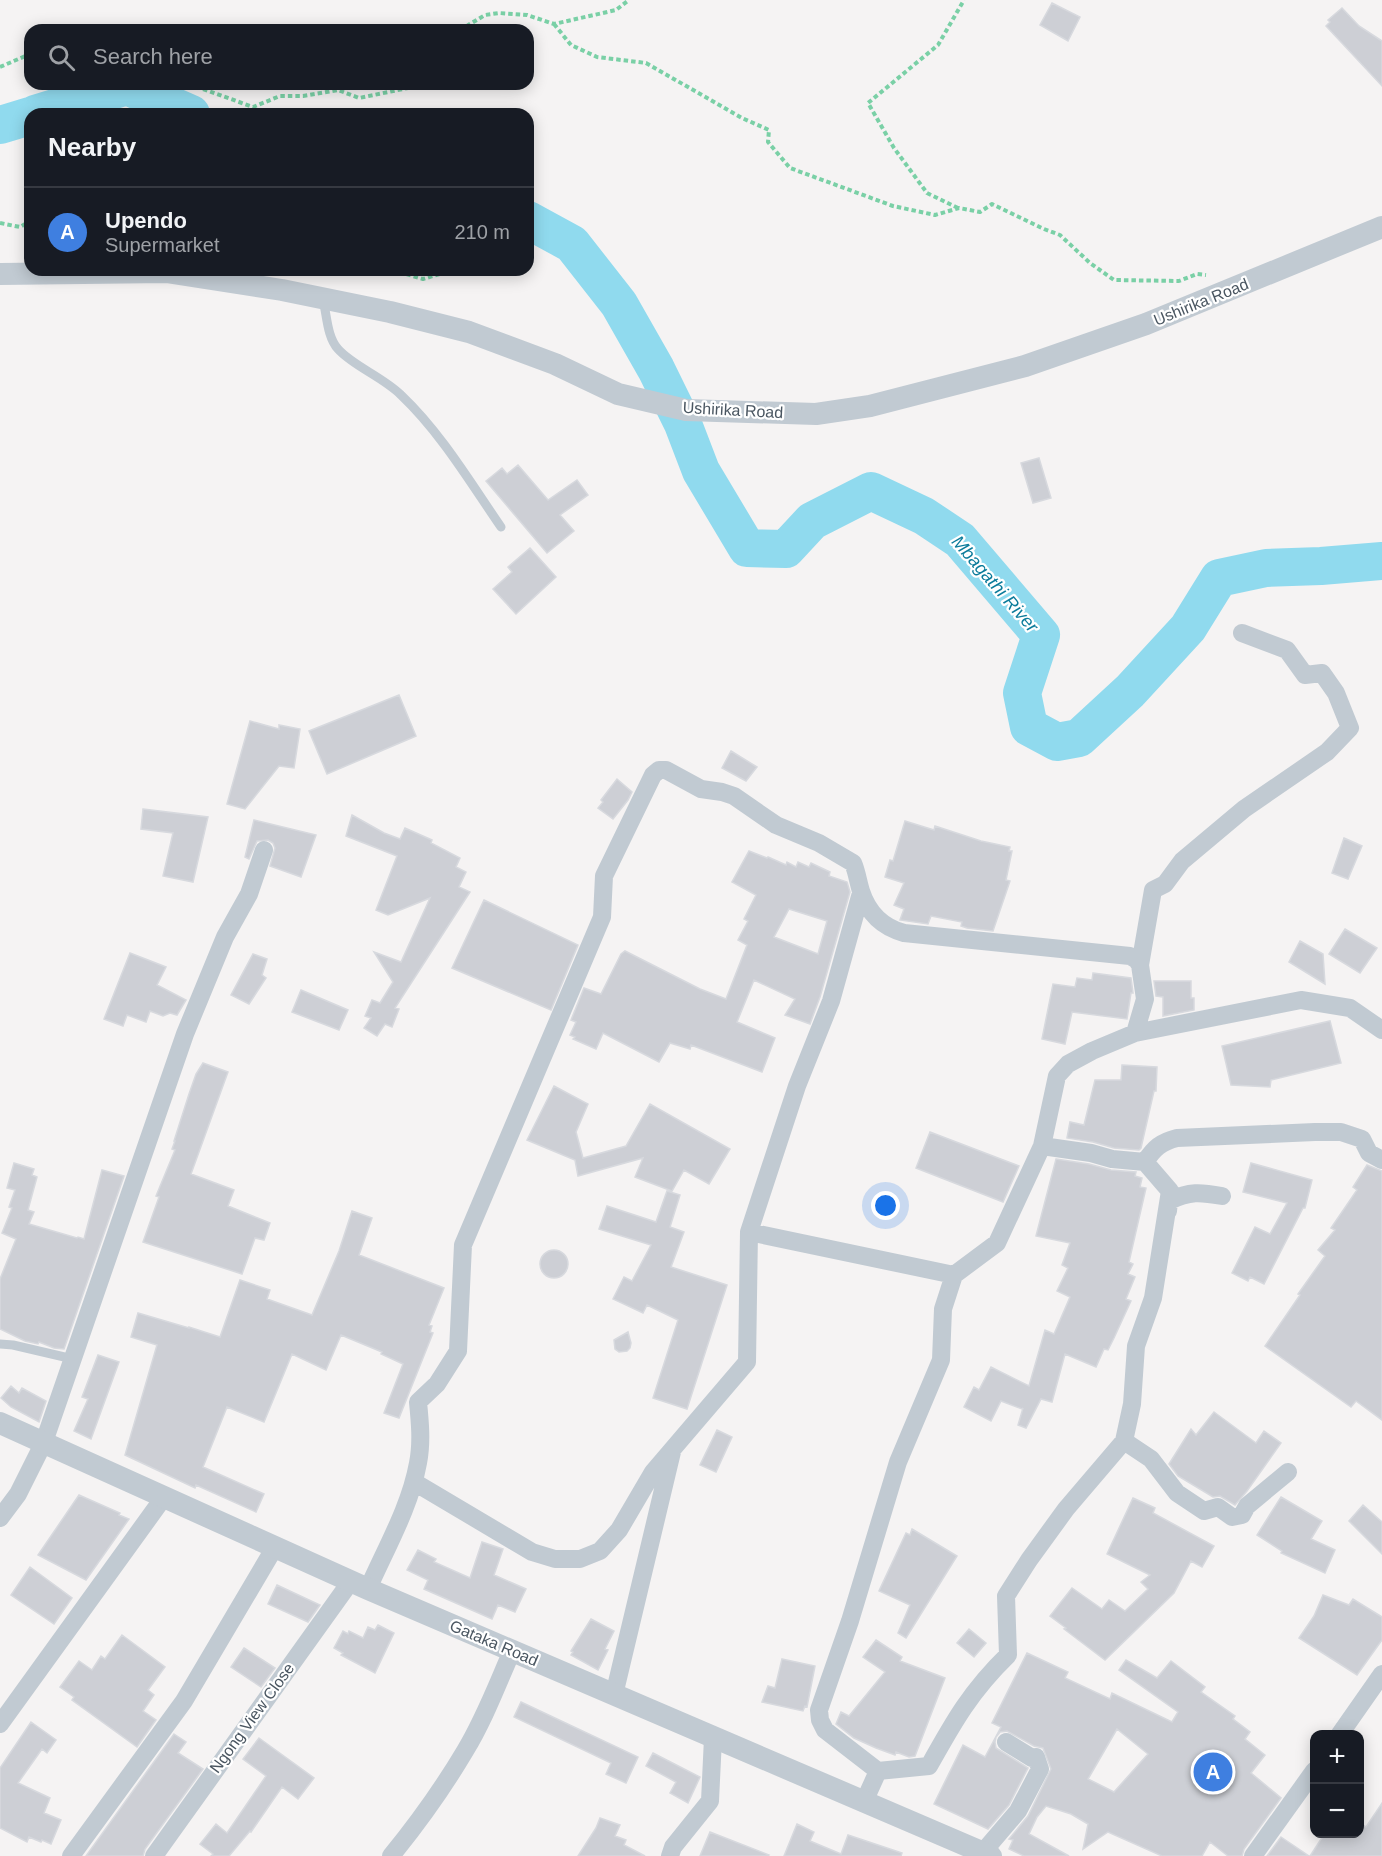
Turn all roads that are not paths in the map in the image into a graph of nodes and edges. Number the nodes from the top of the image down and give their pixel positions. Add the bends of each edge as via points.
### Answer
1 (1382, 228) edge
2 (24, 272) edge
3 (0, 274) edge
4 (192, 276) edge
5 (323, 298) junction
6 (501, 527) dead end
7 (1242, 633) dead end
8 (264, 850) dead end
9 (861, 894) junction
10 (1140, 965) junction
11 (1382, 1030) edge
12 (1136, 1033) junction
13 (1042, 1146) junction
14 (1382, 1160) edge
15 (1144, 1162) junction
16 (1222, 1196) dead end
17 (749, 1232) junction
18 (1161, 1248) junction
19 (954, 1275) junction
20 (0, 1344) edge
21 (73, 1359) junction
22 (0, 1423) edge
23 (1124, 1441) junction
24 (44, 1442) junction
25 (672, 1449) junction
26 (1288, 1472) dead end
27 (414, 1482) junction
28 (164, 1497) junction
29 (0, 1518) edge
30 (276, 1548) junction
31 (360, 1585) junction
32 (512, 1651) junction
33 (1382, 1674) edge
34 (614, 1695) junction
35 (0, 1724) edge
36 (1343, 1730) edge
37 (713, 1738) junction
38 (1006, 1742) dead end
39 (878, 1771) junction
40 (1310, 1777) edge
41 (864, 1802) junction
42 (987, 1854) edge
43 (71, 1856) edge
44 (154, 1856) edge
45 (391, 1856) edge
46 (670, 1856) edge
47 (1253, 1856) edge

1 - 5 street, Ushirika Road via 1146,324 1025,366 870,405 816,414 686,410 618,394 555,364 469,332
2 - 3 street, Ushirika Road
4 - 5 street, Ushirika Road
5 - 6 lane via 336,348 387,382 416,409
7 - 10 street via 1287,650 1305,675 1322,674 1336,693 1350,728 1327,752 1244,809 1182,861 1165,884 1153,890
8 - 21 street via 249,894 225,937 185,1034
9 - 10 street via 875,918 897,931 1130,956
9 - 17 street via 831,1001 797,1086
9 - 27 street, Ngong View Close via 853,863 819,843 776,825 734,796 701,789 666,770 653,775 604,876 602,917 464,1245 458,1351 437,1384 418,1402 421,1430
10 - 12 street via 1145,999
11 - 12 street via 1350,1008 1301,1000
12 - 13 street via 1092,1050 1068,1064 1057,1076
13 - 15 street
13 - 19 street via 997,1243
14 - 15 street via 1369,1153 1362,1139 1341,1132 1315,1132 1177,1138 1153,1149
15 - 18 street via 1170,1191
16 - 18 street via 1200,1192 1169,1201
17 - 19 street
17 - 25 street via 747,1362
18 - 23 street via 1153,1298 1136,1346 1132,1404
19 - 39 street via 943,1309 941,1360 898,1462 819,1710 825,1730
20 - 21 lane
21 - 24 street
22 - 24 street, Gataka Road
23 - 26 street via 1151,1459 1177,1493 1204,1511 1218,1507 1232,1517 1242,1515 1247,1506
23 - 39 street via 1066,1509 1006,1596 1008,1655 958,1714 930,1766
24 - 28 street, Gataka Road
24 - 29 street via 18,1494
25 - 27 street via 653,1472 619,1530 600,1551 580,1559 555,1559 532,1552
25 - 34 street
27 - 31 street, Ngong View Close
28 - 30 street, Gataka Road
28 - 35 street
30 - 31 street, Gataka Road
30 - 43 street via 184,1701
31 - 32 street, Gataka Road
31 - 44 street, Ngong View Close
32 - 34 street, Gataka Road
32 - 45 street via 466,1750
33 - 36 street
34 - 37 street, Gataka Road
37 - 41 street, Gataka Road
37 - 46 street via 710,1801
38 - 42 street via 1036,1757 1041,1769 1018,1811
39 - 41 street
40 - 47 street
41 - 42 street, Gataka Road

